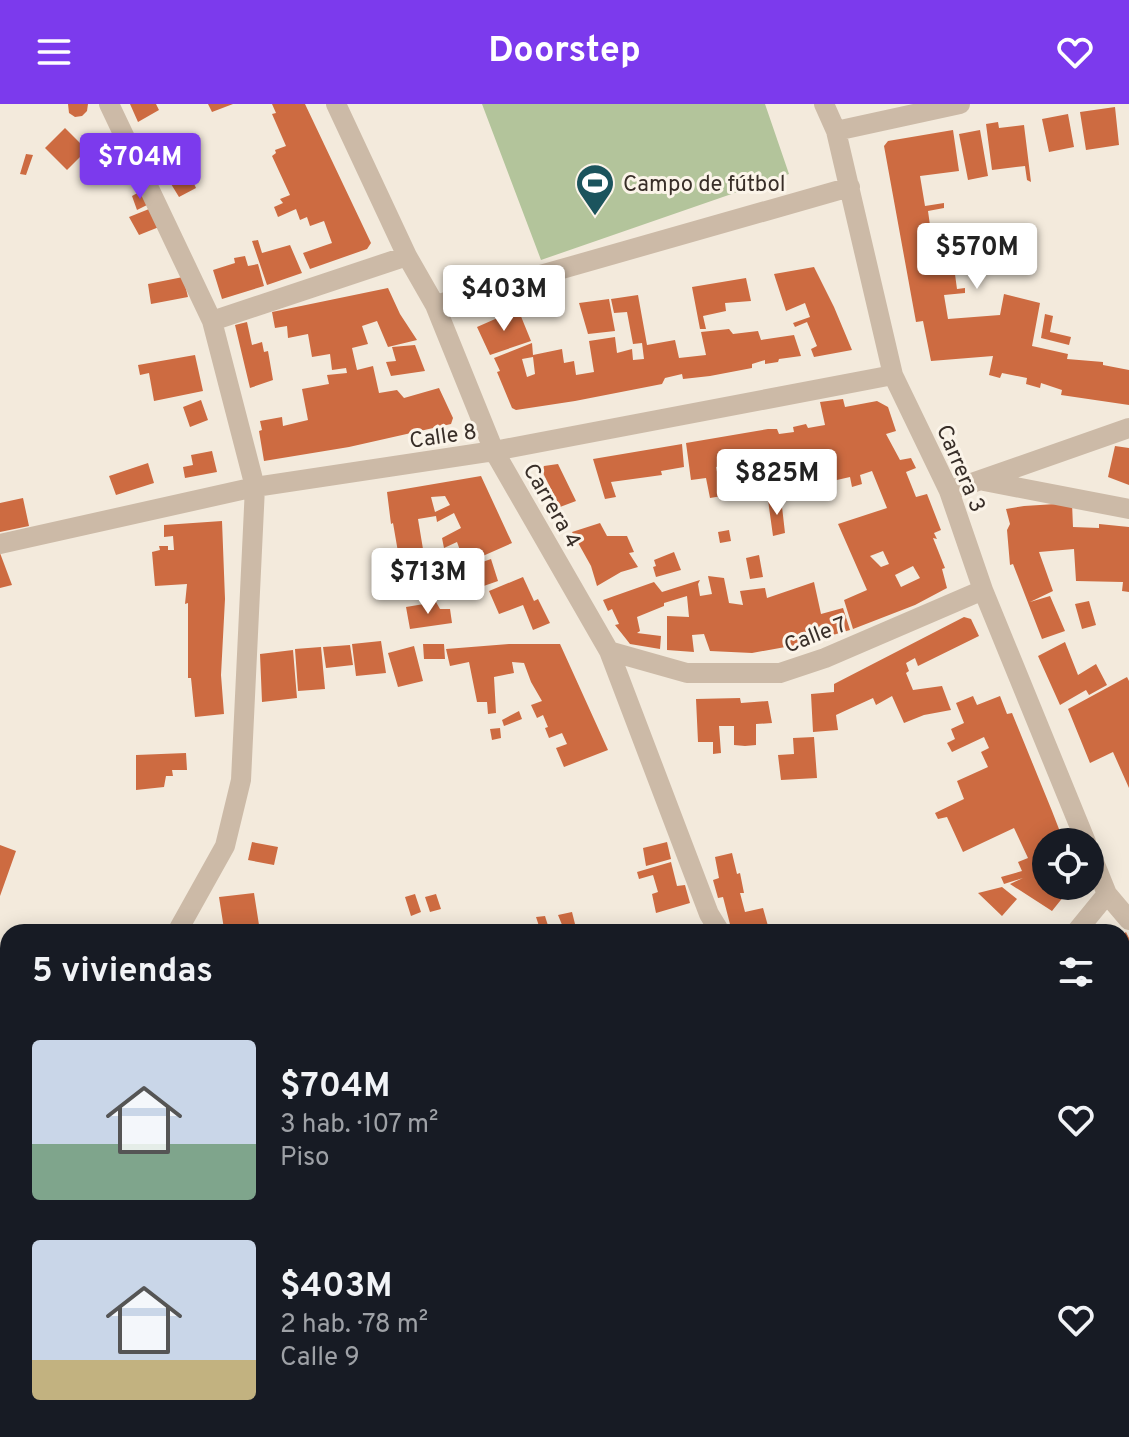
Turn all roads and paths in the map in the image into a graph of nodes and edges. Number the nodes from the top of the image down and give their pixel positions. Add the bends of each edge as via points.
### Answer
1 (109, 104) edge
2 (336, 104) edge
3 (824, 104) edge
4 (960, 104) edge
5 (836, 131) junction
6 (850, 187) junction
7 (407, 256) junction
8 (435, 305) junction
9 (212, 321) junction
10 (893, 375) junction
11 (1129, 428) edge
12 (494, 451) junction
13 (981, 480) junction
14 (255, 487) junction
15 (949, 491) junction
16 (1129, 509) edge
17 (0, 544) edge
18 (983, 590) junction
19 (609, 651) junction
20 (1080, 828) edge
21 (1104, 887) edge
22 (1107, 894) junction
23 (1129, 920) edge
24 (181, 924) edge
25 (715, 924) edge
26 (1083, 924) edge

1 - 9 street
2 - 7 street, Carrera 4
3 - 5 street, Carrera 3
4 - 5 street
5 - 6 street, Carrera 3
6 - 8 street
6 - 10 street, Carrera 3
7 - 8 street, Carrera 4
7 - 9 street
8 - 12 street, Carrera 4
9 - 14 street
10 - 12 street, Calle 8
10 - 15 street, Carrera 3
11 - 13 street
12 - 14 street, Calle 8
12 - 19 street, Carrera 4
13 - 15 street
13 - 16 street
14 - 17 street, Calle 8
14 - 24 street via 241,780 225,846
15 - 18 street, Carrera 3
18 - 19 street, Calle 7 via 780,673 687,673
18 - 20 street, Carrera 3
19 - 25 street, Carrera 4
21 - 22 street
22 - 23 street
22 - 26 street

